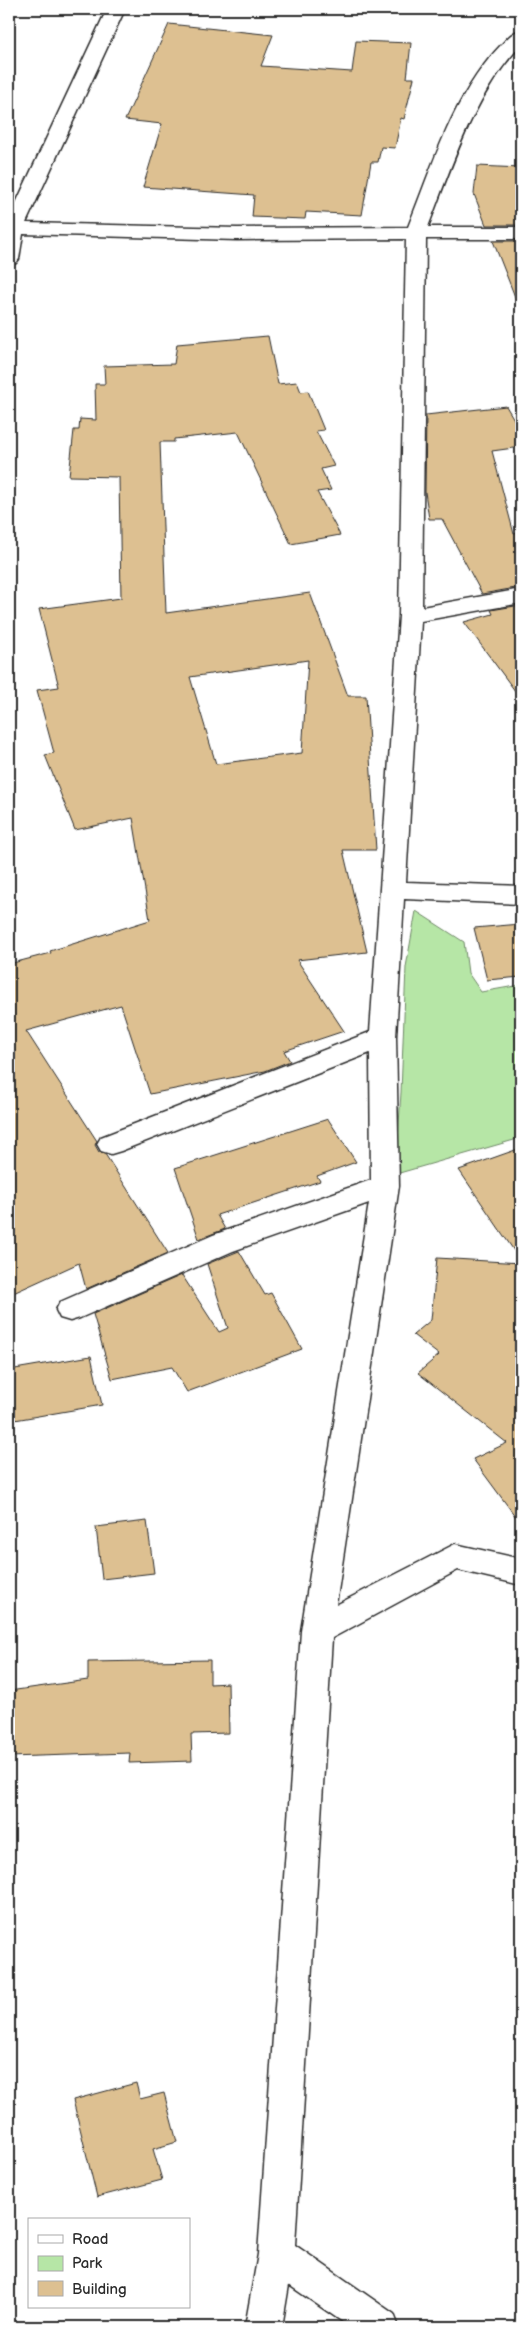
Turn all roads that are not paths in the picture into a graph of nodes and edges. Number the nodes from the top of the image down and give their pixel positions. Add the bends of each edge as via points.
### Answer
1 (116, 9) edge
2 (521, 34) edge
3 (11, 228) edge
4 (416, 232) junction
5 (521, 233) edge
6 (9, 259) edge
7 (521, 596) edge
8 (410, 616) junction
9 (393, 890) junction
10 (521, 895) edge
11 (383, 1037) junction
12 (111, 1144) dead end
13 (385, 1186) junction
14 (70, 1310) dead end
15 (521, 1572) edge
16 (317, 1631) junction
17 (276, 2254) junction
18 (264, 2327) edge
19 (381, 2327) edge

1 - 3 street
2 - 4 street via 495,62 461,118
3 - 4 street via 237,234
3 - 6 street
4 - 5 street
4 - 8 street
7 - 8 street
8 - 9 street
9 - 10 street
9 - 11 street
11 - 12 street
11 - 13 street
13 - 14 street via 224,1243
13 - 16 street
15 - 16 street via 455,1557
16 - 17 street
17 - 18 street
17 - 19 street

